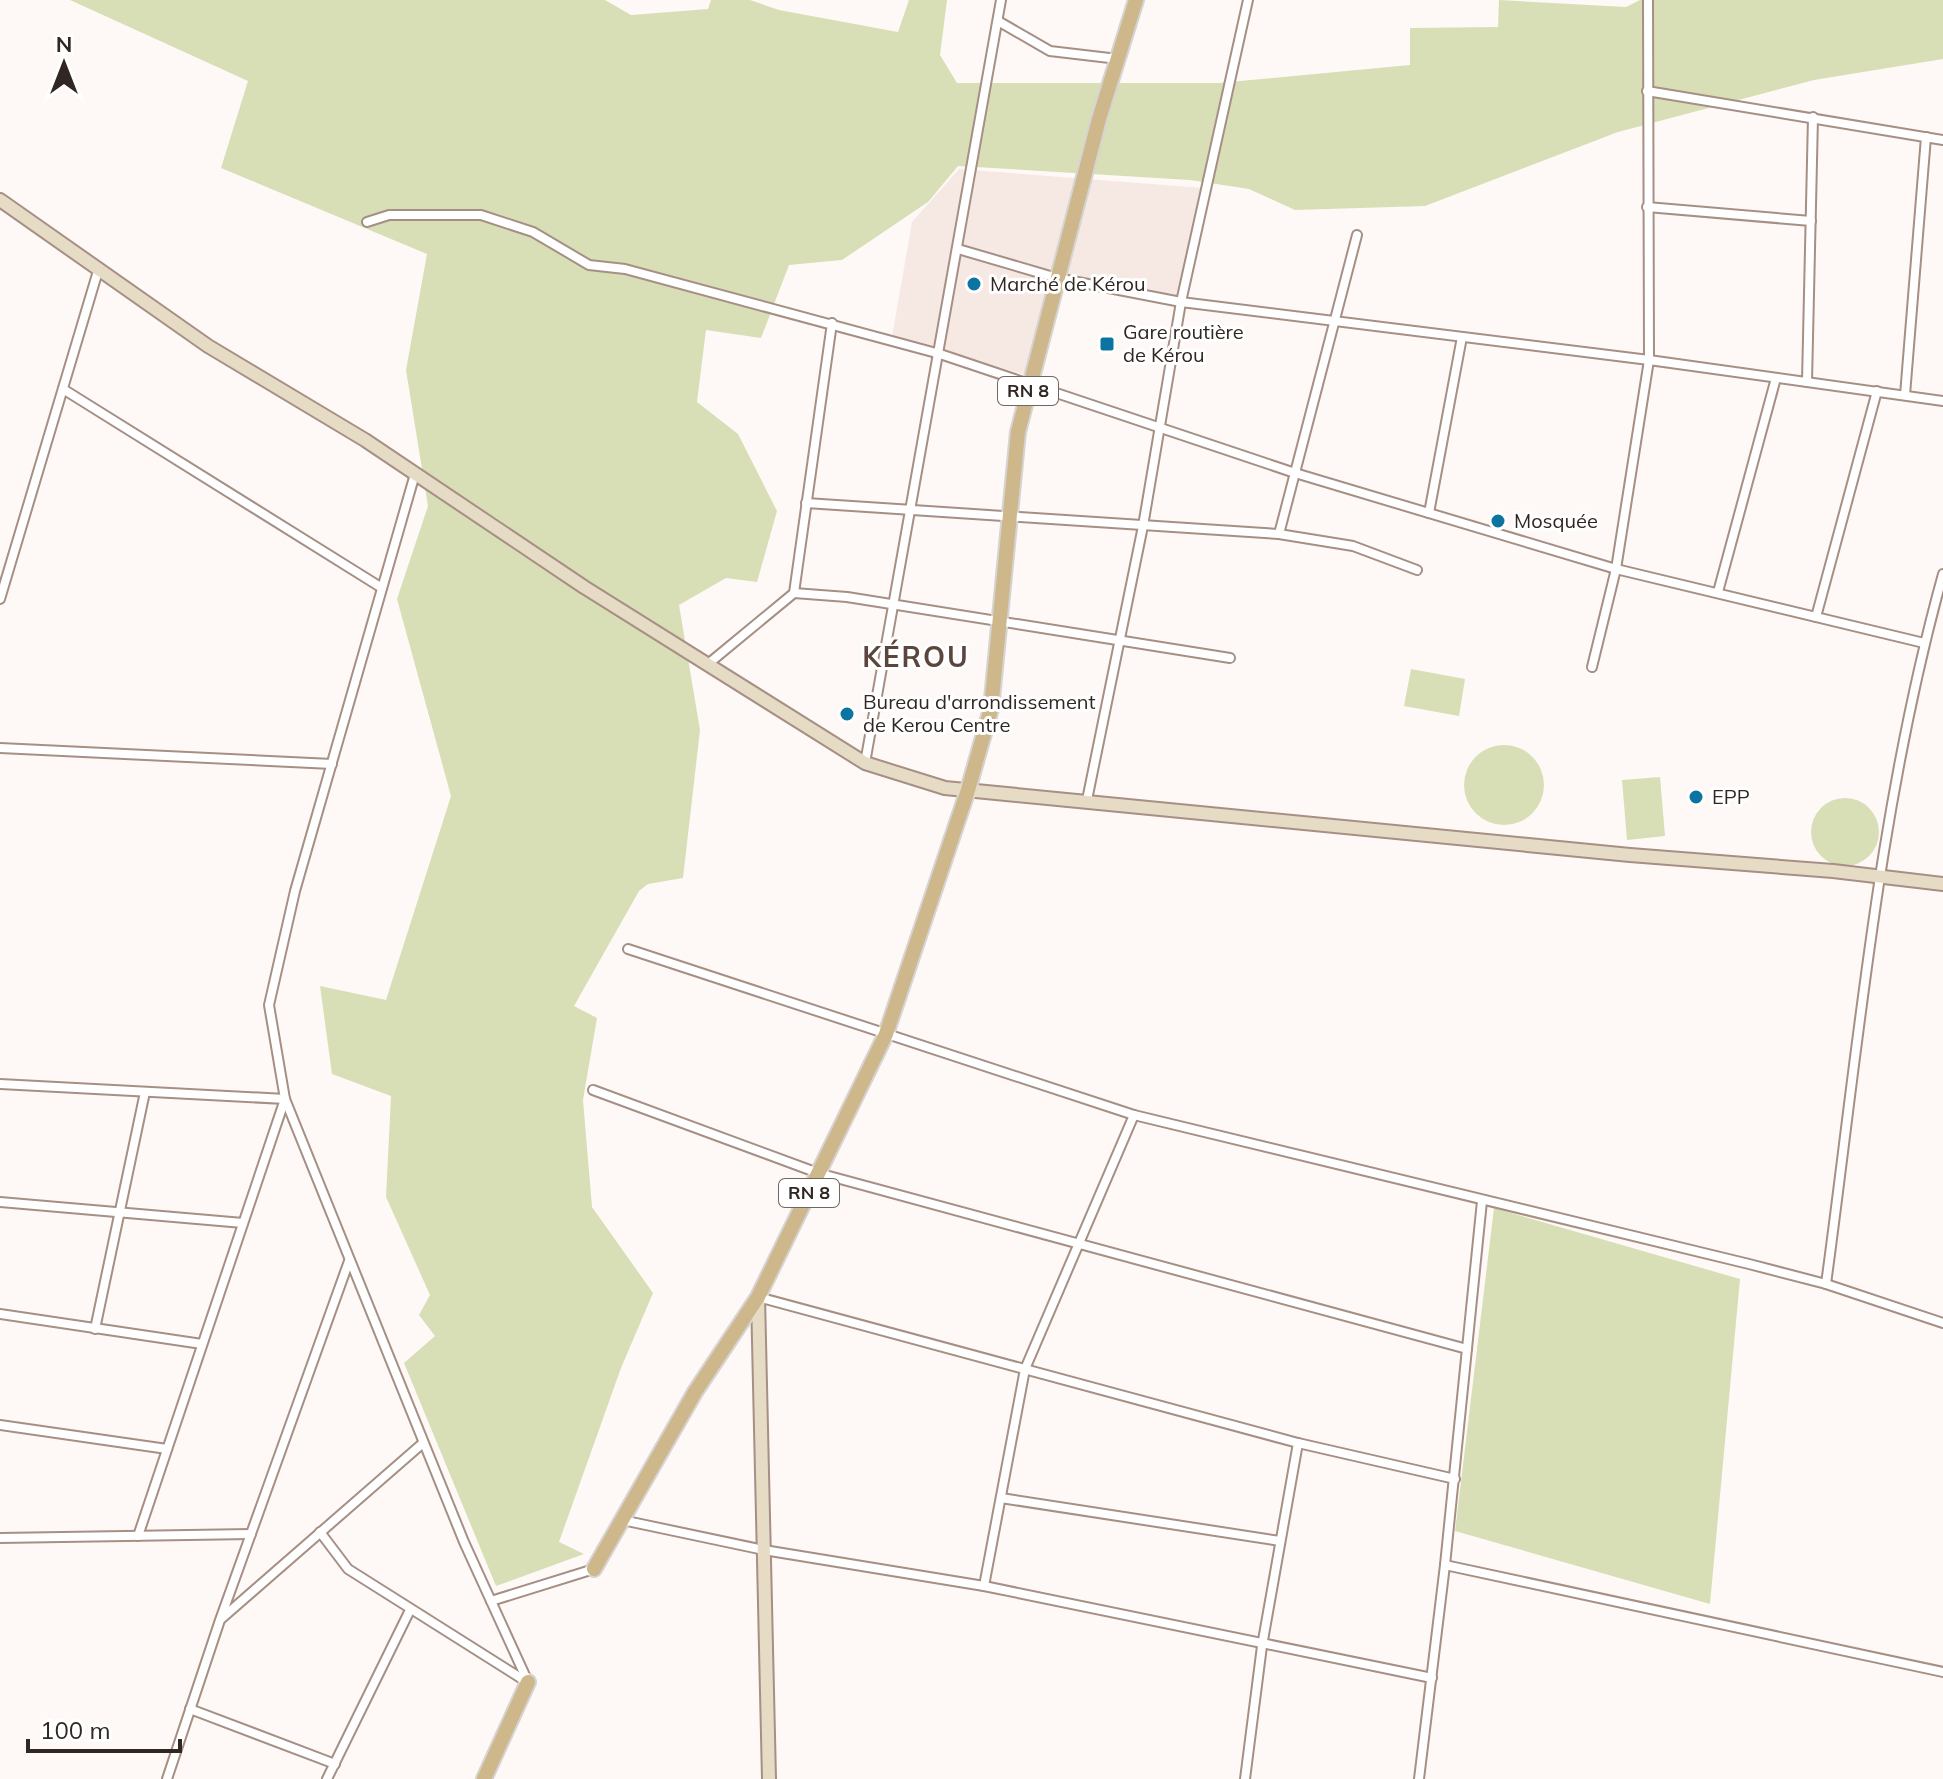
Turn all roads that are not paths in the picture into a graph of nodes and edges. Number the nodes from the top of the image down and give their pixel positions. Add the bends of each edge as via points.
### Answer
1 (1001, 0) edge
2 (1136, 0) edge
3 (1248, 0) edge
4 (1648, 0) edge
5 (998, 21) junction
6 (1118, 59) junction
7 (1647, 91) junction
8 (1813, 117) junction
9 (1926, 137) junction
10 (1943, 140) edge
11 (0, 200) edge
12 (1647, 207) junction
13 (1811, 221) junction
14 (367, 222) dead end
15 (1357, 235) dead end
16 (958, 249) junction
17 (98, 271) junction
18 (1057, 277) junction
19 (1181, 302) junction
20 (1335, 320) junction
21 (832, 323) junction
22 (1462, 337) junction
23 (940, 354) junction
24 (1649, 360) junction
25 (1776, 378) junction
26 (1807, 382) junction
27 (1030, 384) junction
28 (63, 389) junction
29 (1877, 391) junction
30 (1905, 395) junction
31 (1943, 401) edge
32 (1160, 429) junction
33 (1295, 473) junction
34 (415, 474) junction
35 (806, 503) junction
36 (912, 509) junction
37 (1429, 513) junction
38 (1009, 515) junction
39 (1143, 526) junction
40 (1279, 534) junction
41 (1616, 569) junction
42 (1417, 570) dead end
43 (1943, 574) edge
44 (382, 588) junction
45 (1718, 592) junction
46 (794, 593) junction
47 (0, 599) edge
48 (894, 604) junction
49 (1816, 617) junction
50 (998, 621) junction
51 (1120, 640) junction
52 (1924, 643) junction
53 (1230, 658) dead end
54 (708, 664) junction
55 (1592, 667) dead end
56 (0, 748) edge
57 (865, 763) junction
58 (332, 764) junction
59 (968, 790) junction
60 (1087, 800) junction
61 (1881, 877) junction
62 (1943, 884) edge
63 (628, 949) dead end
64 (886, 1034) junction
65 (0, 1084) edge
66 (593, 1090) dead end
67 (145, 1092) junction
68 (285, 1099) junction
69 (1134, 1115) junction
70 (818, 1173) junction
71 (1482, 1201) junction
72 (0, 1202) edge
73 (119, 1213) junction
74 (243, 1223) junction
75 (1081, 1245) junction
76 (349, 1261) junction
77 (1826, 1284) junction
78 (758, 1297) junction
79 (0, 1314) edge
80 (1943, 1323) edge
81 (95, 1329) junction
82 (202, 1344) junction
83 (1467, 1349) junction
84 (1025, 1369) junction
85 (0, 1425) edge
86 (423, 1443) junction
87 (1298, 1443) junction
88 (167, 1449) junction
89 (1455, 1479) junction
90 (1001, 1498) junction
91 (622, 1520) junction
92 (320, 1532) junction
93 (251, 1534) junction
94 (138, 1536) junction
95 (0, 1538) edge
96 (1280, 1541) junction
97 (764, 1550) junction
98 (1445, 1565) junction
99 (594, 1569) joint
100 (984, 1586) junction
101 (491, 1601) junction
102 (410, 1610) junction
103 (220, 1620) junction
104 (1262, 1646) junction
105 (1943, 1672) edge
106 (1432, 1678) junction
107 (528, 1682) junction
108 (190, 1709) junction
109 (335, 1764) junction
110 (167, 1779) edge
111 (327, 1779) edge
112 (484, 1779) edge
113 (769, 1779) edge
114 (1245, 1779) edge
115 (1419, 1779) edge

1 - 5 street
2 - 6 main road, RN 8
3 - 19 street
4 - 7 street
5 - 6 street via 1050,51
5 - 16 street
6 - 18 main road, RN 8
7 - 8 street
7 - 12 street
8 - 9 street
8 - 13 street
9 - 10 street
9 - 30 street
11 - 17 street
12 - 13 street
12 - 24 street
13 - 26 street
14 - 21 street via 389,215 481,215 533,232 589,265 625,269
15 - 20 street
16 - 18 street
16 - 23 street
17 - 28 street
17 - 34 street
18 - 19 street
18 - 27 main road, RN 8
19 - 20 street
19 - 32 street
20 - 22 street
20 - 33 street
21 - 23 street
21 - 35 street
22 - 24 street
22 - 37 street
23 - 27 street
23 - 36 street
24 - 25 street
24 - 41 street
25 - 26 street
25 - 45 street
26 - 29 street
27 - 32 street
27 - 38 main road, RN 8 via 1018,432
28 - 44 street
28 - 47 street
29 - 30 street
29 - 49 street
30 - 31 street
32 - 33 street
32 - 39 street
33 - 37 street
33 - 40 street
34 - 44 street
34 - 54 street
35 - 36 street
35 - 46 street
36 - 38 street
36 - 48 street
37 - 41 street
38 - 39 street
38 - 50 main road, RN 8
39 - 40 street
39 - 51 street
40 - 42 street via 1353,546
41 - 45 street
41 - 55 street
43 - 52 street
44 - 58 street
45 - 49 street
46 - 48 street
46 - 54 street
48 - 50 street
48 - 57 street
49 - 52 street
50 - 51 street
50 - 59 main road, RN 8 via 991,709
51 - 53 street
51 - 60 street
52 - 61 street
54 - 57 street
56 - 58 street
57 - 59 street
58 - 68 street via 269,1005
59 - 60 street
59 - 64 main road, RN 8
60 - 61 street
61 - 62 street
61 - 77 street
63 - 64 street
64 - 69 street
64 - 70 main road, RN 8
65 - 67 street
66 - 70 street
67 - 68 street
67 - 73 street
68 - 74 street
68 - 76 street
69 - 71 street
69 - 75 street
70 - 75 street
70 - 78 main road, RN 8
71 - 77 street
71 - 83 street
72 - 73 street
73 - 74 street
73 - 81 street
74 - 82 street
75 - 83 street
75 - 84 street
76 - 86 street
76 - 93 street
77 - 80 street
78 - 84 street
78 - 91 main road, RN 8 via 695,1392
78 - 97 street
79 - 81 street
81 - 82 street
82 - 88 street
83 - 89 street
84 - 87 street
84 - 90 street
85 - 88 street
86 - 92 street
86 - 101 street
87 - 89 street
87 - 96 street
88 - 94 street
89 - 98 street
90 - 96 street
90 - 100 street
91 - 97 street
91 - 99 main road, RN 8
92 - 102 street via 348,1569
92 - 103 street
93 - 94 street
93 - 103 street
94 - 95 street
96 - 104 street
97 - 100 street
97 - 113 street
98 - 105 street
98 - 106 street
99 - 101 street
100 - 104 street
101 - 107 street
102 - 107 street
102 - 109 street
103 - 108 street
104 - 106 street
104 - 114 street
106 - 115 street
107 - 112 main road
108 - 109 street
108 - 110 street
109 - 111 street

